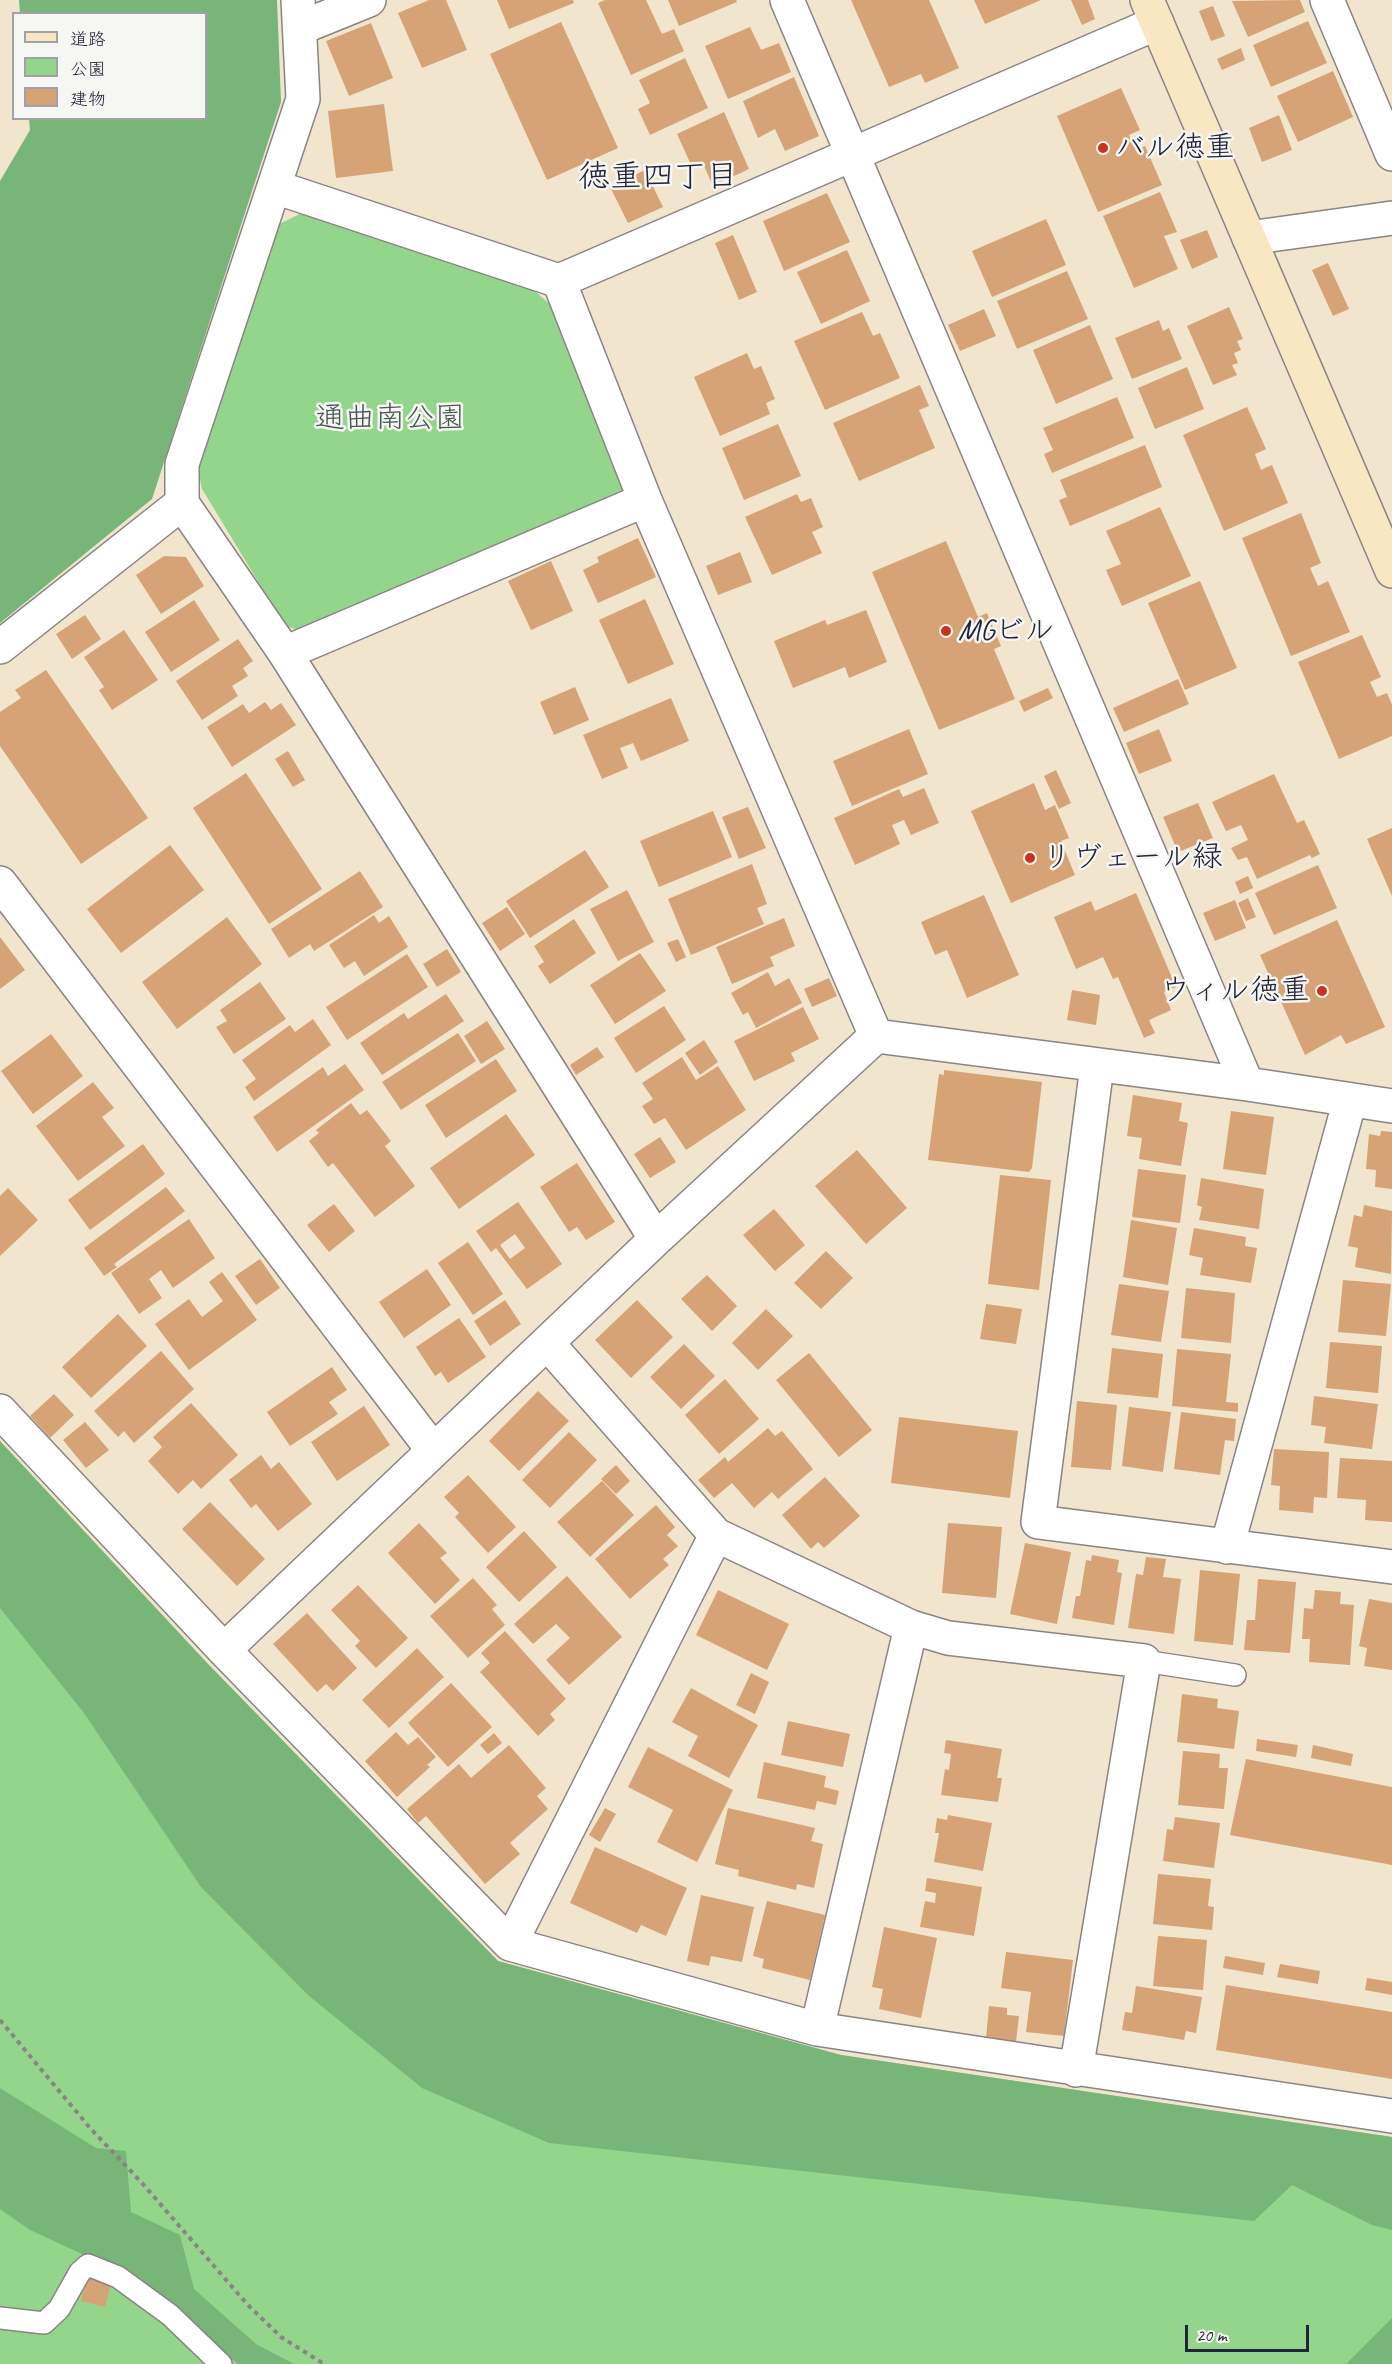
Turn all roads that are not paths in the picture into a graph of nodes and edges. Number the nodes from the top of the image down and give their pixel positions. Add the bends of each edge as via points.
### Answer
1 (369, 0) edge
2 (787, 0) edge
3 (1327, 0) edge
4 (1152, 12) edge
5 (299, 14) edge
6 (852, 154) junction
7 (1392, 154) edge
8 (275, 187) junction
9 (1392, 218) edge
10 (1249, 238) junction
11 (559, 281) junction
12 (645, 500) junction
13 (182, 503) junction
14 (1392, 571) edge
15 (0, 647) edge
16 (285, 653) junction
17 (0, 883) edge
18 (876, 1036) junction
19 (1097, 1066) junction
20 (1247, 1084) junction
21 (1350, 1100) junction
22 (1392, 1106) edge
23 (656, 1239) junction
24 (548, 1344) junction
25 (0, 1411) edge
26 (433, 1450) junction
27 (716, 1535) junction
28 (1227, 1547) junction
29 (1392, 1567) edge
30 (911, 1627) junction
31 (224, 1650) junction
32 (1144, 1661) junction
33 (1235, 1676) dead end
34 (510, 1944) junction
35 (817, 2029) junction
36 (1076, 2070) junction
37 (1392, 2116) edge
38 (0, 2318) edge
39 (221, 2364) edge

1 - 5 street
2 - 6 street
3 - 7 street
4 - 6 street
4 - 10 street
5 - 8 street via 303,99
6 - 11 street
6 - 20 street
8 - 11 street
8 - 13 street via 182,464
9 - 10 street
10 - 14 street
11 - 12 street
12 - 16 street
12 - 18 street
13 - 15 street
13 - 16 street
16 - 23 street
17 - 26 street
18 - 19 street
18 - 23 street
19 - 20 street
19 - 28 street via 1038,1522
20 - 21 street
21 - 22 street
21 - 28 street
23 - 24 street
24 - 26 street
24 - 27 street
25 - 31 street
26 - 31 street
27 - 30 street
27 - 34 street
28 - 29 street
30 - 32 street via 948,1638
30 - 35 street
31 - 34 street
32 - 33 lane
32 - 36 street
34 - 35 street
35 - 36 street
36 - 37 street
38 - 39 lane via 44,2324 59,2309 88,2265 118,2277 170,2315

